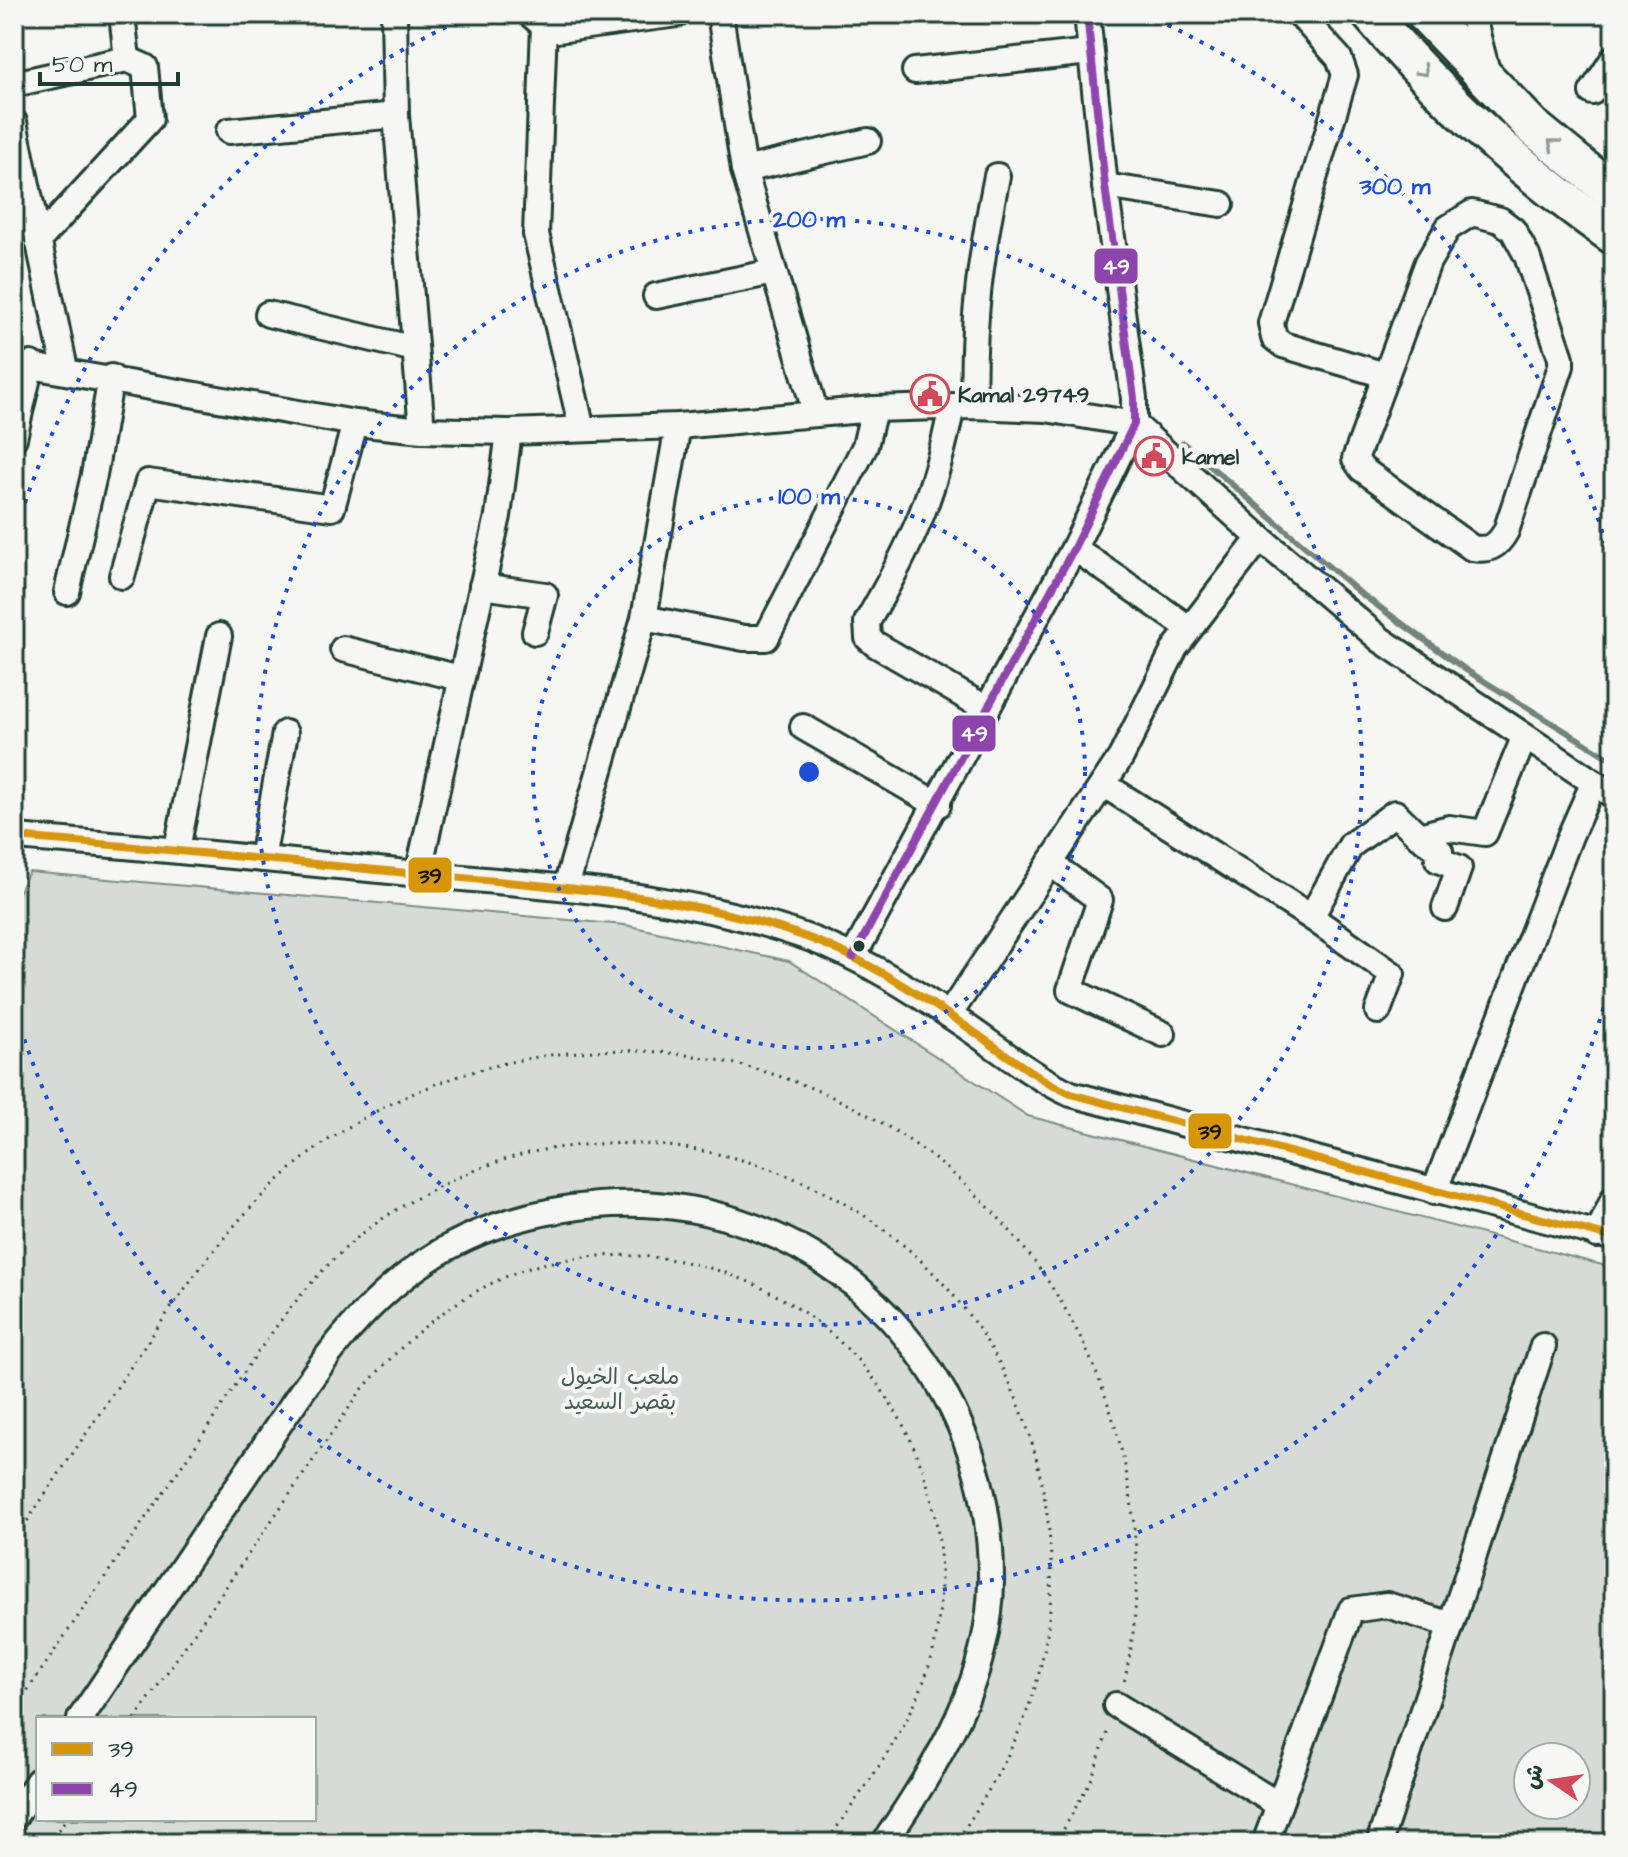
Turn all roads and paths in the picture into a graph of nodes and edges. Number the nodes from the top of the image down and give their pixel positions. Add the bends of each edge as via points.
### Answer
1 (122, 14) edge
2 (394, 14) edge
3 (678, 14) edge
4 (720, 14) edge
5 (1087, 14) edge
6 (1299, 14) edge
7 (1370, 14) edge
8 (1425, 14) edge
9 (1472, 14) edge
10 (537, 20) edge
11 (1090, 52) junction
12 (1614, 58) edge
13 (127, 59) junction
14 (915, 71) dead end
15 (1489, 77) junction
16 (14, 84) edge
17 (1592, 92) dead end
18 (396, 115) junction
19 (14, 122) edge
20 (229, 131) dead end
21 (868, 141) dead end
22 (744, 170) junction
23 (997, 176) dead end
24 (1105, 186) junction
25 (1614, 193) edge
26 (1221, 204) dead end
27 (1614, 236) edge
28 (38, 241) junction
29 (774, 272) junction
30 (656, 296) dead end
31 (268, 314) dead end
32 (415, 349) junction
33 (22, 364) edge
34 (65, 369) junction
35 (1385, 375) junction
36 (111, 377) junction
37 (963, 406) junction
38 (874, 409) junction
39 (816, 414) junction
40 (355, 423) junction
41 (1134, 424) junction
42 (678, 426) junction
43 (582, 429) junction
44 (422, 430) junction
45 (509, 432) junction
46 (14, 438) edge
47 (1260, 538) junction
48 (1074, 548) junction
49 (122, 576) dead end
50 (482, 586) junction
51 (67, 592) dead end
52 (644, 618) junction
53 (1189, 628) junction
54 (535, 632) dead end
55 (219, 636) dead end
56 (343, 649) dead end
57 (460, 678) junction
58 (987, 709) junction
59 (803, 727) dead end
60 (285, 733) dead end
61 (1524, 738) junction
62 (1103, 784) junction
63 (1604, 790) edge
64 (938, 805) junction
65 (1419, 836) junction
66 (14, 837) edge
67 (177, 849) junction
68 (262, 859) junction
69 (1050, 863) junction
70 (418, 874) junction
71 (566, 887) junction
72 (1445, 908) dead end
73 (1311, 917) junction
74 (853, 957) junction
75 (1378, 1011) dead end
76 (949, 1015) junction
77 (1163, 1034) dead end
78 (1434, 1192) junction
79 (1614, 1198) edge
80 (1606, 1236) edge
81 (1543, 1346) dead end
82 (14, 1541) edge
83 (1451, 1625) junction
84 (1116, 1705) junction
85 (14, 1710) edge
86 (81, 1717) edge
87 (136, 1717) edge
88 (36, 1784) edge
89 (1279, 1805) junction
90 (14, 1817) edge
91 (65, 1821) edge
92 (49, 1843) edge
93 (826, 1843) edge
94 (884, 1843) edge
95 (955, 1843) edge
96 (1056, 1843) edge
97 (1265, 1843) edge
98 (1379, 1843) edge

1 - 13 street
2 - 18 street
3 - 10 street via 557,30
4 - 22 street
5 - 11 street
6 - 35 street via 1339,58 1345,75 1272,332 1283,345
7 -> 27 highway via 1491,138
8 - 15 highway
9 - 15 street
10 - 43 street via 536,234
11 - 14 street
11 - 24 street
12 - 17 street
13 - 16 street
13 - 28 street via 145,67 150,119
25 -> 15 highway via 1532,126
18 - 20 street
18 - 32 street
19 - 28 street
21 - 22 street
22 - 29 street
23 - 37 street via 977,276
24 - 26 street
24 - 41 street
28 - 34 street
29 - 30 street
29 - 39 street
31 - 32 street
32 - 44 street
33 - 34 street
33 - 46 street
34 - 36 street
35 - 35 street via 1356,452 1357,464 1472,548 1495,547 1506,531 1561,366 1527,256 1513,230 1500,220 1472,213 1448,228 1428,262
36 - 40 street
36 - 51 street
37 - 38 street
37 - 41 street via 1046,409
37 - 58 street via 915,537 866,631 875,644
38 - 39 street
38 - 52 street via 865,446 766,638
39 - 42 street
40 - 44 street
40 - 49 street via 332,508 148,482
41 - 47 street
41 - 48 street
42 - 43 street
42 - 52 street
43 - 45 street
44 - 45 street
45 - 50 street
47 - 53 street
47 - 61 street via 1381,640
48 - 53 street
48 - 58 street
50 - 54 street via 545,595
50 - 57 street
52 - 71 street
53 - 62 street
55 - 67 street
56 - 57 street
57 - 70 street
58 - 64 street
59 - 64 street
60 - 68 street
61 - 63 street
61 - 65 street via 1485,833 1449,828
62 - 69 street
62 - 73 street
63 - 78 street via 1565,847
64 - 74 street
65 - 72 street via 1440,851 1438,860 1459,868
65 - 73 street via 1395,813 1351,845
66 - 67 street
67 - 68 street
68 - 70 street
69 - 76 street
69 - 77 street via 1100,900 1070,990
70 - 71 street
71 - 74 street via 780,929
73 - 75 street via 1392,974
74 - 76 street
76 - 78 street via 1071,1094
78 - 80 street
79 - 80 street
81 - 83 street
82 - 84 path via 195,1272 262,1193 341,1131 434,1084 529,1057 632,1049 731,1061 835,1096 916,1142 995,1210 1056,1288 1102,1380 1129,1477 1137,1580 1125,1680
83 - 89 street via 1387,1605 1351,1610
83 - 98 street
84 - 89 street
84 - 96 path via 1092,1778
85 - 95 path via 278,1325 343,1251 398,1209 474,1170 552,1148 637,1141 718,1151 804,1180 871,1218 935,1274 986,1338 1024,1413 1046,1494 1051,1564 1042,1661 1016,1741
86 - 94 street via 323,1360 371,1304 427,1260 520,1219 560,1208 634,1202 704,1211 777,1235 846,1278 891,1316 934,1372 967,1437 986,1506 992,1579 983,1650 960,1720
87 - 93 path via 360,1392 401,1343 450,1305 508,1276 566,1259 630,1254 691,1262 755,1283 805,1312 854,1354 892,1402 920,1459 937,1519 942,1582 934,1644 914,1705
88 - 90 street
89 - 97 street
91 - 92 path

